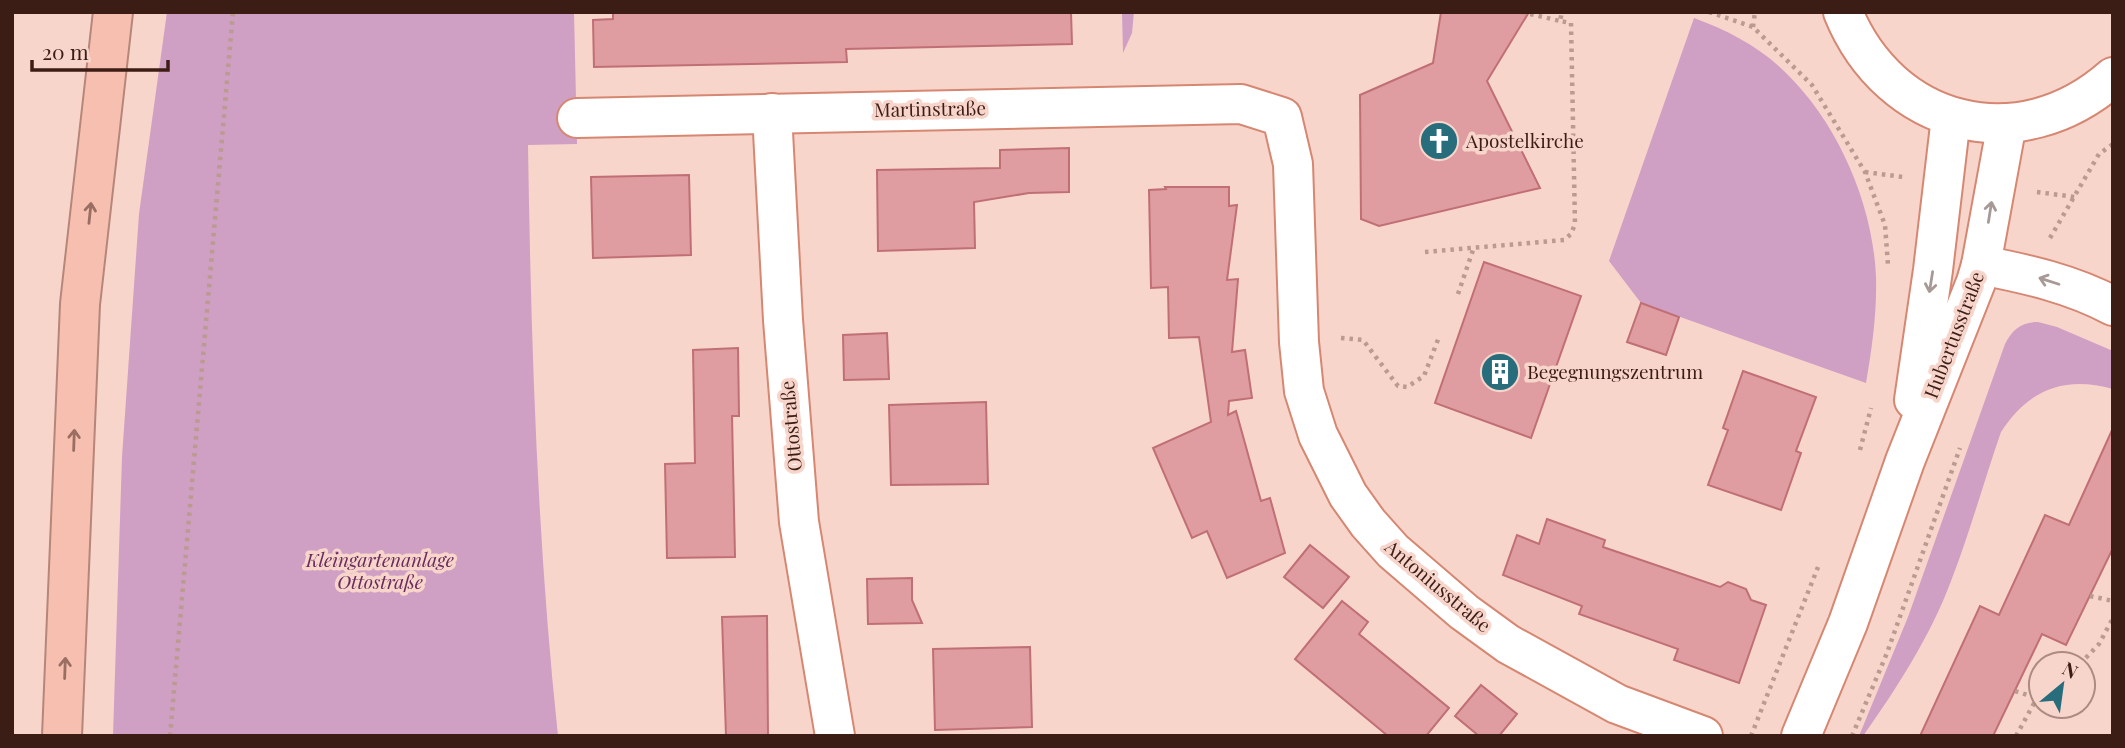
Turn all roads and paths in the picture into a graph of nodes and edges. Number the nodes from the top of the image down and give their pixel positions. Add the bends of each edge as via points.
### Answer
1 (113, 12) edge
2 (233, 12) edge
3 (1522, 12) edge
4 (1562, 12) edge
5 (1709, 12) edge
6 (1755, 12) edge
7 (1843, 12) edge
8 (1560, 21) junction
9 (1753, 27) junction
10 (2113, 77) edge
11 (772, 113) junction
12 (1282, 117) joint
13 (1951, 117) junction
14 (577, 118) dead end
15 (2007, 123) junction
16 (2113, 144) edge
17 (2075, 197) dead end
18 (1473, 250) junction
19 (1425, 252) dead end
20 (1981, 265) junction
21 (1889, 279) dead end
22 (1458, 294) dead end
23 (2113, 306) edge
24 (1439, 337) dead end
25 (1299, 342) junction
26 (1874, 397) dead end
27 (1964, 436) dead end
28 (1905, 461) junction
29 (1857, 462) dead end
30 (1820, 565) dead end
31 (2090, 596) dead end
32 (2113, 601) edge
33 (2113, 618) edge
34 (2093, 650) edge
35 (2015, 691) dead end
36 (2027, 694) edge
37 (2027, 716) edge
38 (62, 736) edge
39 (170, 736) edge
40 (835, 736) edge
41 (1703, 736) edge
42 (1751, 736) edge
43 (1801, 736) edge
44 (1852, 736) edge
45 (2015, 736) edge

38 -> 1 highway via 80,303
2 - 39 path
3 - 8 path
4 - 8 path
5 - 9 path
6 - 9 path
7 - 13 street via 1870,63 1894,86
8 - 18 path via 1571,23 1575,224 1564,240
9 - 21 path via 1812,85 1865,172 1885,225
10 - 15 street via 2063,110
11 - 12 street, Martinstraße via 1241,104
11 - 14 street, Martinstraße
11 - 40 street, Ottostraße via 799,522
12 - 25 street, Antoniusstraße via 1293,164
13 - 15 street
13 -> 28 street, Hubertusstraße
20 -> 15 street, Hubertusstraße
16 - 17 path via 2099,154
18 - 19 path
18 - 22 path
23 -> 20 street via 2090,293
20 - 28 street, Hubertusstraße
24 - 25 path via 1424,376 1407,387 1398,386 1363,340
25 - 41 street, Antoniusstraße via 1304,391 1318,435 1348,495 1393,551 1508,644 1617,704
26 - 29 path
27 - 44 path
28 - 43 street, Hubertusstraße
30 - 42 path
31 - 32 path
33 - 34 path
35 - 36 path
37 - 45 path

